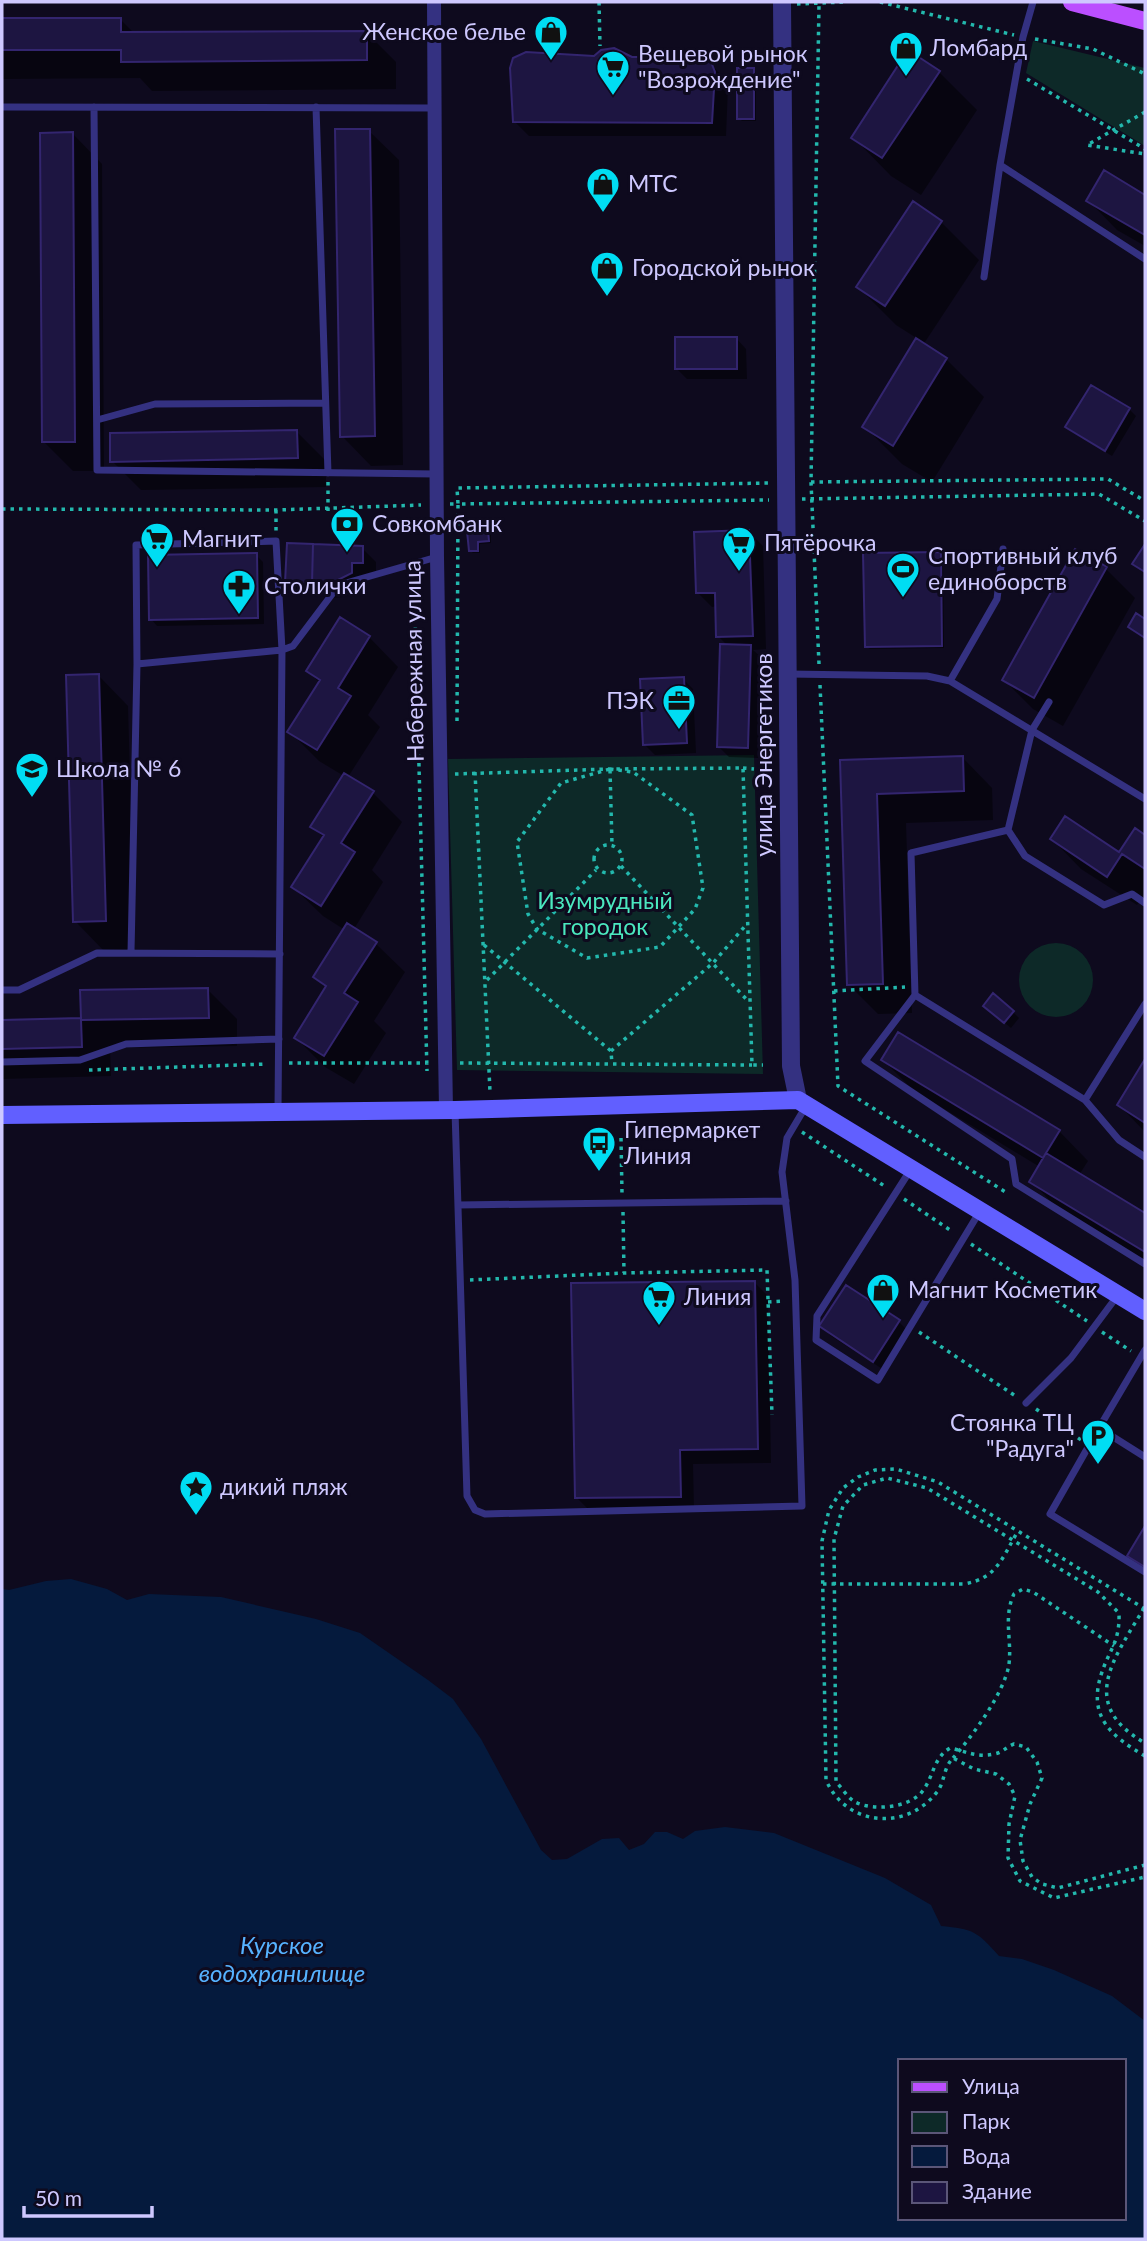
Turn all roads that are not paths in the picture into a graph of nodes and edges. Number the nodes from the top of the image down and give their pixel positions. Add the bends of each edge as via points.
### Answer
1 (434, 2) edge
2 (1033, 2) edge
3 (1072, 2) edge
4 (782, 3) edge
5 (1145, 20) edge
6 (2, 107) edge
7 (94, 107) junction
8 (316, 107) junction
9 (434, 108) junction
10 (1000, 165) junction
11 (1145, 259) edge
12 (984, 277) dead end
13 (325, 402) junction
14 (97, 420) junction
15 (328, 473) junction
16 (436, 474) junction
17 (1003, 549) dead end
18 (437, 557) junction
19 (282, 650) junction
20 (137, 664) junction
21 (788, 674) junction
22 (950, 681) junction
23 (1049, 702) dead end
24 (1032, 730) junction
25 (1145, 799) edge
26 (1008, 830) junction
27 (1145, 903) edge
28 (131, 953) junction
29 (280, 954) junction
30 (2, 990) edge
31 (914, 991) junction
32 (1145, 1004) edge
33 (279, 1039) junction
34 (2, 1062) edge
35 (1085, 1100) junction
36 (802, 1103) junction
37 (451, 1110) junction
38 (278, 1111) junction
39 (2, 1115) edge
40 (1145, 1157) edge
41 (911, 1169) junction
42 (786, 1201) junction
43 (458, 1205) junction
44 (980, 1211) junction
45 (1145, 1264) edge
46 (1118, 1294) junction
47 (1145, 1311) edge
48 (1145, 1350) edge
49 (1026, 1403) road end
50 (1099, 1428) junction
51 (1145, 1457) edge
52 (1145, 1572) edge

1 - 9 street, Набережная улица
2 - 10 lane
3 - 5 main road
4 - 21 street, улица Энергетиков
6 - 7 lane
7 - 8 lane
7 - 14 lane
8 - 9 lane
8 - 13 lane
9 - 16 street, Набережная улица
10 - 11 lane
10 - 12 lane
13 - 14 lane via 156,404
13 - 15 lane
14 - 15 lane via 97,470
15 - 16 lane
16 - 18 street, Набережная улица
17 - 22 lane via 997,599
18 - 19 lane via 339,585 293,646
18 - 37 street, Набережная улица via 446,1063
19 - 20 lane
19 - 20 lane via 276,541 136,545
19 - 29 lane
20 - 28 lane
21 - 22 lane via 927,676
21 - 36 street, улица Энергетиков via 791,1066
22 - 24 lane
23 - 24 lane
24 - 25 lane
24 - 26 lane
26 - 27 lane via 1025,856 1104,905 1132,894
26 - 31 lane via 911,853
28 - 29 lane
28 - 30 lane via 97,953 19,989
29 - 33 lane
31 - 35 lane
31 - 45 lane via 865,1061 1012,1159 1016,1184
32 - 35 lane
33 - 34 lane via 126,1044 80,1060
33 - 38 lane
35 - 40 lane via 1119,1140
36 - 37 main road
36 - 41 main road
36 - 42 lane via 788,1138 782,1172
37 - 38 main road
37 - 43 lane
38 - 39 main road
41 - 44 main road
41 - 44 lane via 817,1316 816,1340 878,1380
42 - 43 lane
42 - 43 lane via 796,1301 803,1506 485,1514 475,1510 467,1496
44 - 46 main road
46 - 47 main road
46 - 49 lane via 1071,1358
48 - 50 lane
50 - 51 lane
50 - 52 lane via 1050,1514

